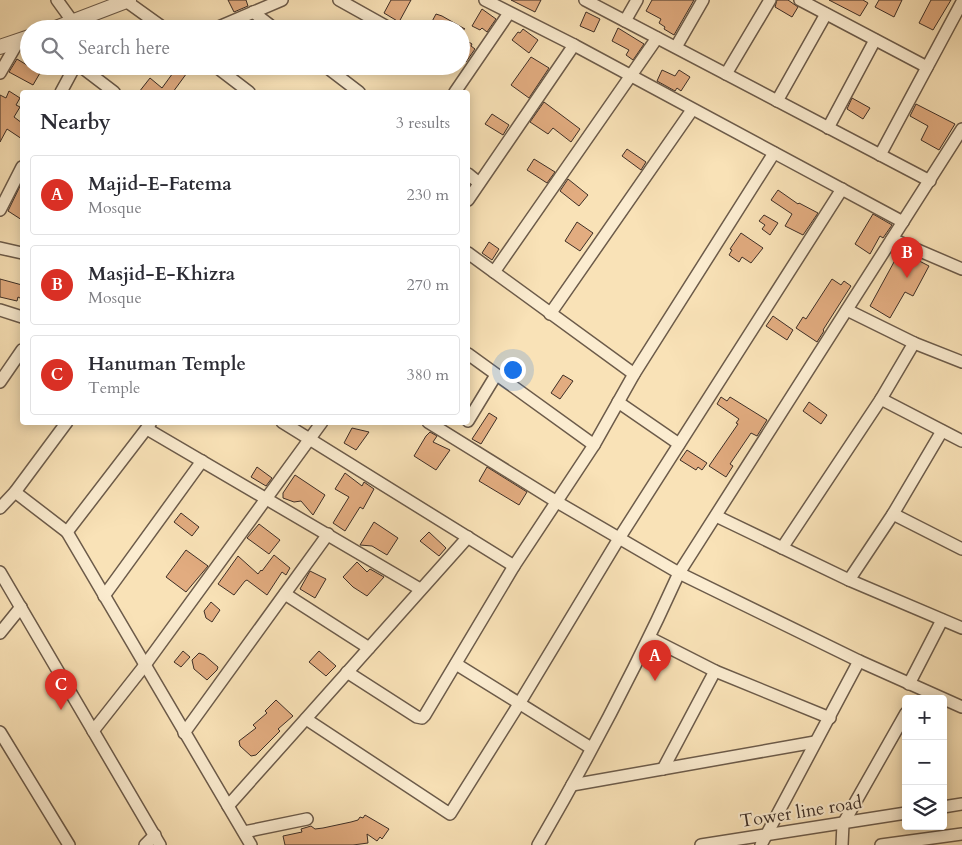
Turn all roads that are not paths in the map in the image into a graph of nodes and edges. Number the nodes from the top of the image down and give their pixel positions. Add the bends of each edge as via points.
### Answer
1 (57, 0) edge
2 (282, 0) edge
3 (339, 0) edge
4 (485, 0) edge
5 (585, 0) edge
6 (637, 0) edge
7 (703, 0) edge
8 (770, 0) edge
9 (800, 0) edge
10 (122, 1) edge
11 (962, 2) edge
12 (253, 12) junction
13 (510, 13) junction
14 (826, 14) junction
15 (72, 20) edge
16 (86, 20) edge
17 (151, 20) edge
18 (235, 20) edge
19 (263, 20) edge
20 (375, 20) edge
21 (625, 20) junction
22 (657, 38) junction
23 (20, 40) edge
24 (876, 40) junction
25 (20, 45) edge
26 (574, 45) junction
27 (0, 47) edge
28 (676, 47) junction
29 (927, 67) junction
30 (470, 71) edge
31 (0, 73) edge
32 (726, 74) junction
33 (70, 75) edge
34 (92, 75) edge
35 (227, 75) edge
36 (336, 75) edge
37 (467, 75) edge
38 (630, 77) junction
39 (62, 90) edge
40 (111, 90) edge
41 (246, 90) edge
42 (355, 90) edge
43 (456, 90) edge
44 (777, 101) junction
45 (692, 110) junction
46 (828, 128) junction
47 (962, 129) edge
48 (774, 153) junction
49 (880, 155) junction
50 (20, 171) edge
51 (470, 176) edge
52 (930, 181) junction
53 (479, 183) junction
54 (842, 188) junction
55 (470, 197) edge
56 (0, 210) edge
57 (903, 222) junction
58 (892, 239) junction
59 (0, 248) edge
60 (20, 253) edge
61 (470, 254) edge
62 (962, 269) edge
63 (494, 272) junction
64 (0, 310) edge
65 (846, 310) junction
66 (550, 314) junction
67 (20, 316) edge
68 (914, 343) junction
69 (20, 353) edge
70 (470, 356) edge
71 (962, 362) edge
72 (634, 374) junction
73 (496, 375) junction
74 (0, 382) edge
75 (881, 399) junction
76 (618, 402) junction
77 (470, 417) edge
78 (65, 425) edge
79 (287, 425) edge
80 (320, 425) edge
81 (433, 425) edge
82 (465, 425) edge
83 (149, 426) edge
84 (942, 432) junction
85 (311, 439) junction
86 (456, 439) junction
87 (962, 441) edge
88 (679, 444) junction
89 (594, 445) junction
90 (202, 461) junction
91 (15, 492) junction
92 (267, 499) junction
93 (557, 502) junction
94 (0, 508) edge
95 (893, 514) junction
96 (716, 516) junction
97 (67, 532) junction
98 (328, 534) junction
99 (468, 537) junction
100 (618, 540) junction
101 (782, 548) junction
102 (962, 549) edge
103 (514, 566) junction
104 (0, 572) edge
105 (679, 574) junction
106 (849, 580) junction
107 (420, 589) junction
108 (285, 594) junction
109 (104, 596) junction
110 (20, 607) junction
111 (942, 620) junction
112 (962, 628) edge
113 (0, 633) edge
114 (650, 638) junction
115 (369, 648) junction
116 (859, 661) junction
117 (456, 664) junction
118 (145, 665) junction
119 (715, 671) junction
120 (347, 672) junction
121 (914, 690) edge
122 (519, 704) junction
123 (962, 706) edge
124 (830, 718) junction
125 (306, 719) junction
126 (902, 720) edge
127 (93, 731) junction
128 (0, 732) edge
129 (184, 733) junction
130 (815, 742) junction
131 (591, 748) junction
132 (663, 769) junction
133 (572, 785) junction
134 (962, 804) edge
135 (228, 806) junction
136 (947, 806) edge
137 (902, 814) edge
138 (307, 819) dead end
139 (843, 824) junction
140 (244, 832) junction
141 (962, 834) edge
142 (158, 840) edge
143 (763, 840) edge
144 (69, 845) edge
145 (145, 845) edge
146 (251, 845) edge
147 (538, 845) edge
148 (700, 845) edge
149 (842, 845) edge
150 (881, 845) edge

1 - 15 street
2 - 12 street
3 - 20 street
4 - 13 street
5 - 21 street
6 - 21 street
7 - 28 street
8 - 32 street
9 - 14 street
10 - 16 street
10 - 17 street
11 - 29 street
12 - 18 street
12 - 19 street
13 - 26 street
13 - 30 street
14 - 24 street
14 - 44 street
21 - 22 street
22 - 28 street
22 - 38 street
23 - 27 street
24 - 29 street
24 - 46 street
25 - 31 street
26 - 38 street
26 - 53 street
28 - 32 street
29 - 49 street
32 - 44 street
33 - 39 street
34 - 40 street
35 - 41 street
36 - 42 street
37 - 43 street
38 - 45 street
38 - 63 street
44 - 46 street
45 - 48 street
45 - 66 street
46 - 49 street
47 - 52 street
48 - 54 street
48 - 72 street
49 - 52 street
50 - 56 street
51 - 53 street
52 - 57 street
53 - 55 street
54 - 57 street
54 - 88 street
57 - 58 street
58 - 62 street
58 - 65 street
59 - 60 street
61 - 63 street
63 - 66 street
64 - 67 street
65 - 68 street
65 - 96 street
66 - 72 street
68 - 71 street
68 - 75 street
69 - 74 street
70 - 73 street
72 - 76 street
73 - 77 street
73 - 89 street
75 - 84 street
75 - 101 street
76 - 88 street
76 - 89 street
78 - 91 street
79 - 85 street
80 - 85 street
81 - 86 street
82 - 86 street
83 - 90 street
83 - 97 street
84 - 87 street
84 - 95 street
85 - 92 street
85 - 99 street
86 - 93 street
88 - 100 street
89 - 93 street
90 - 92 street
90 - 109 street
91 - 94 street
91 - 97 street
92 - 98 street
92 - 118 street
93 - 100 street
93 - 103 street
95 - 102 street
95 - 106 street
96 - 101 street
96 - 105 street
97 - 109 street
98 - 107 street
98 - 108 street
99 - 103 street
99 - 107 street
100 - 105 street
100 - 122 street
101 - 106 street
103 - 117 street
104 - 110 street
105 - 114 street
105 - 116 street
106 - 111 street
107 - 115 street
108 - 115 street
108 - 129 street
109 - 118 street
110 - 113 street
110 - 127 street
111 - 112 street
111 - 121 street
114 - 119 street
114 - 131 street
115 - 120 street
116 - 121 street
116 - 124 street
117 - 120 street via 422,718
117 - 122 street
118 - 127 street
118 - 129 street
119 - 124 street
119 - 132 street
120 - 125 street
121 - 123 street
122 - 125 street via 450,814
122 - 131 street
124 - 130 street
125 - 135 street
126 - 139 street
127 - 142 street
128 - 144 street
129 - 135 street
130 - 132 street
130 - 143 street
131 - 133 street
132 - 133 street
133 - 147 street
134 - 136 street
135 - 140 street
137 - 139 street, Tower line road
138 - 140 street
139 - 143 street, Tower line road
139 - 149 street
140 - 146 street
141 - 150 street
142 - 145 street
143 - 148 street, Tower line road

